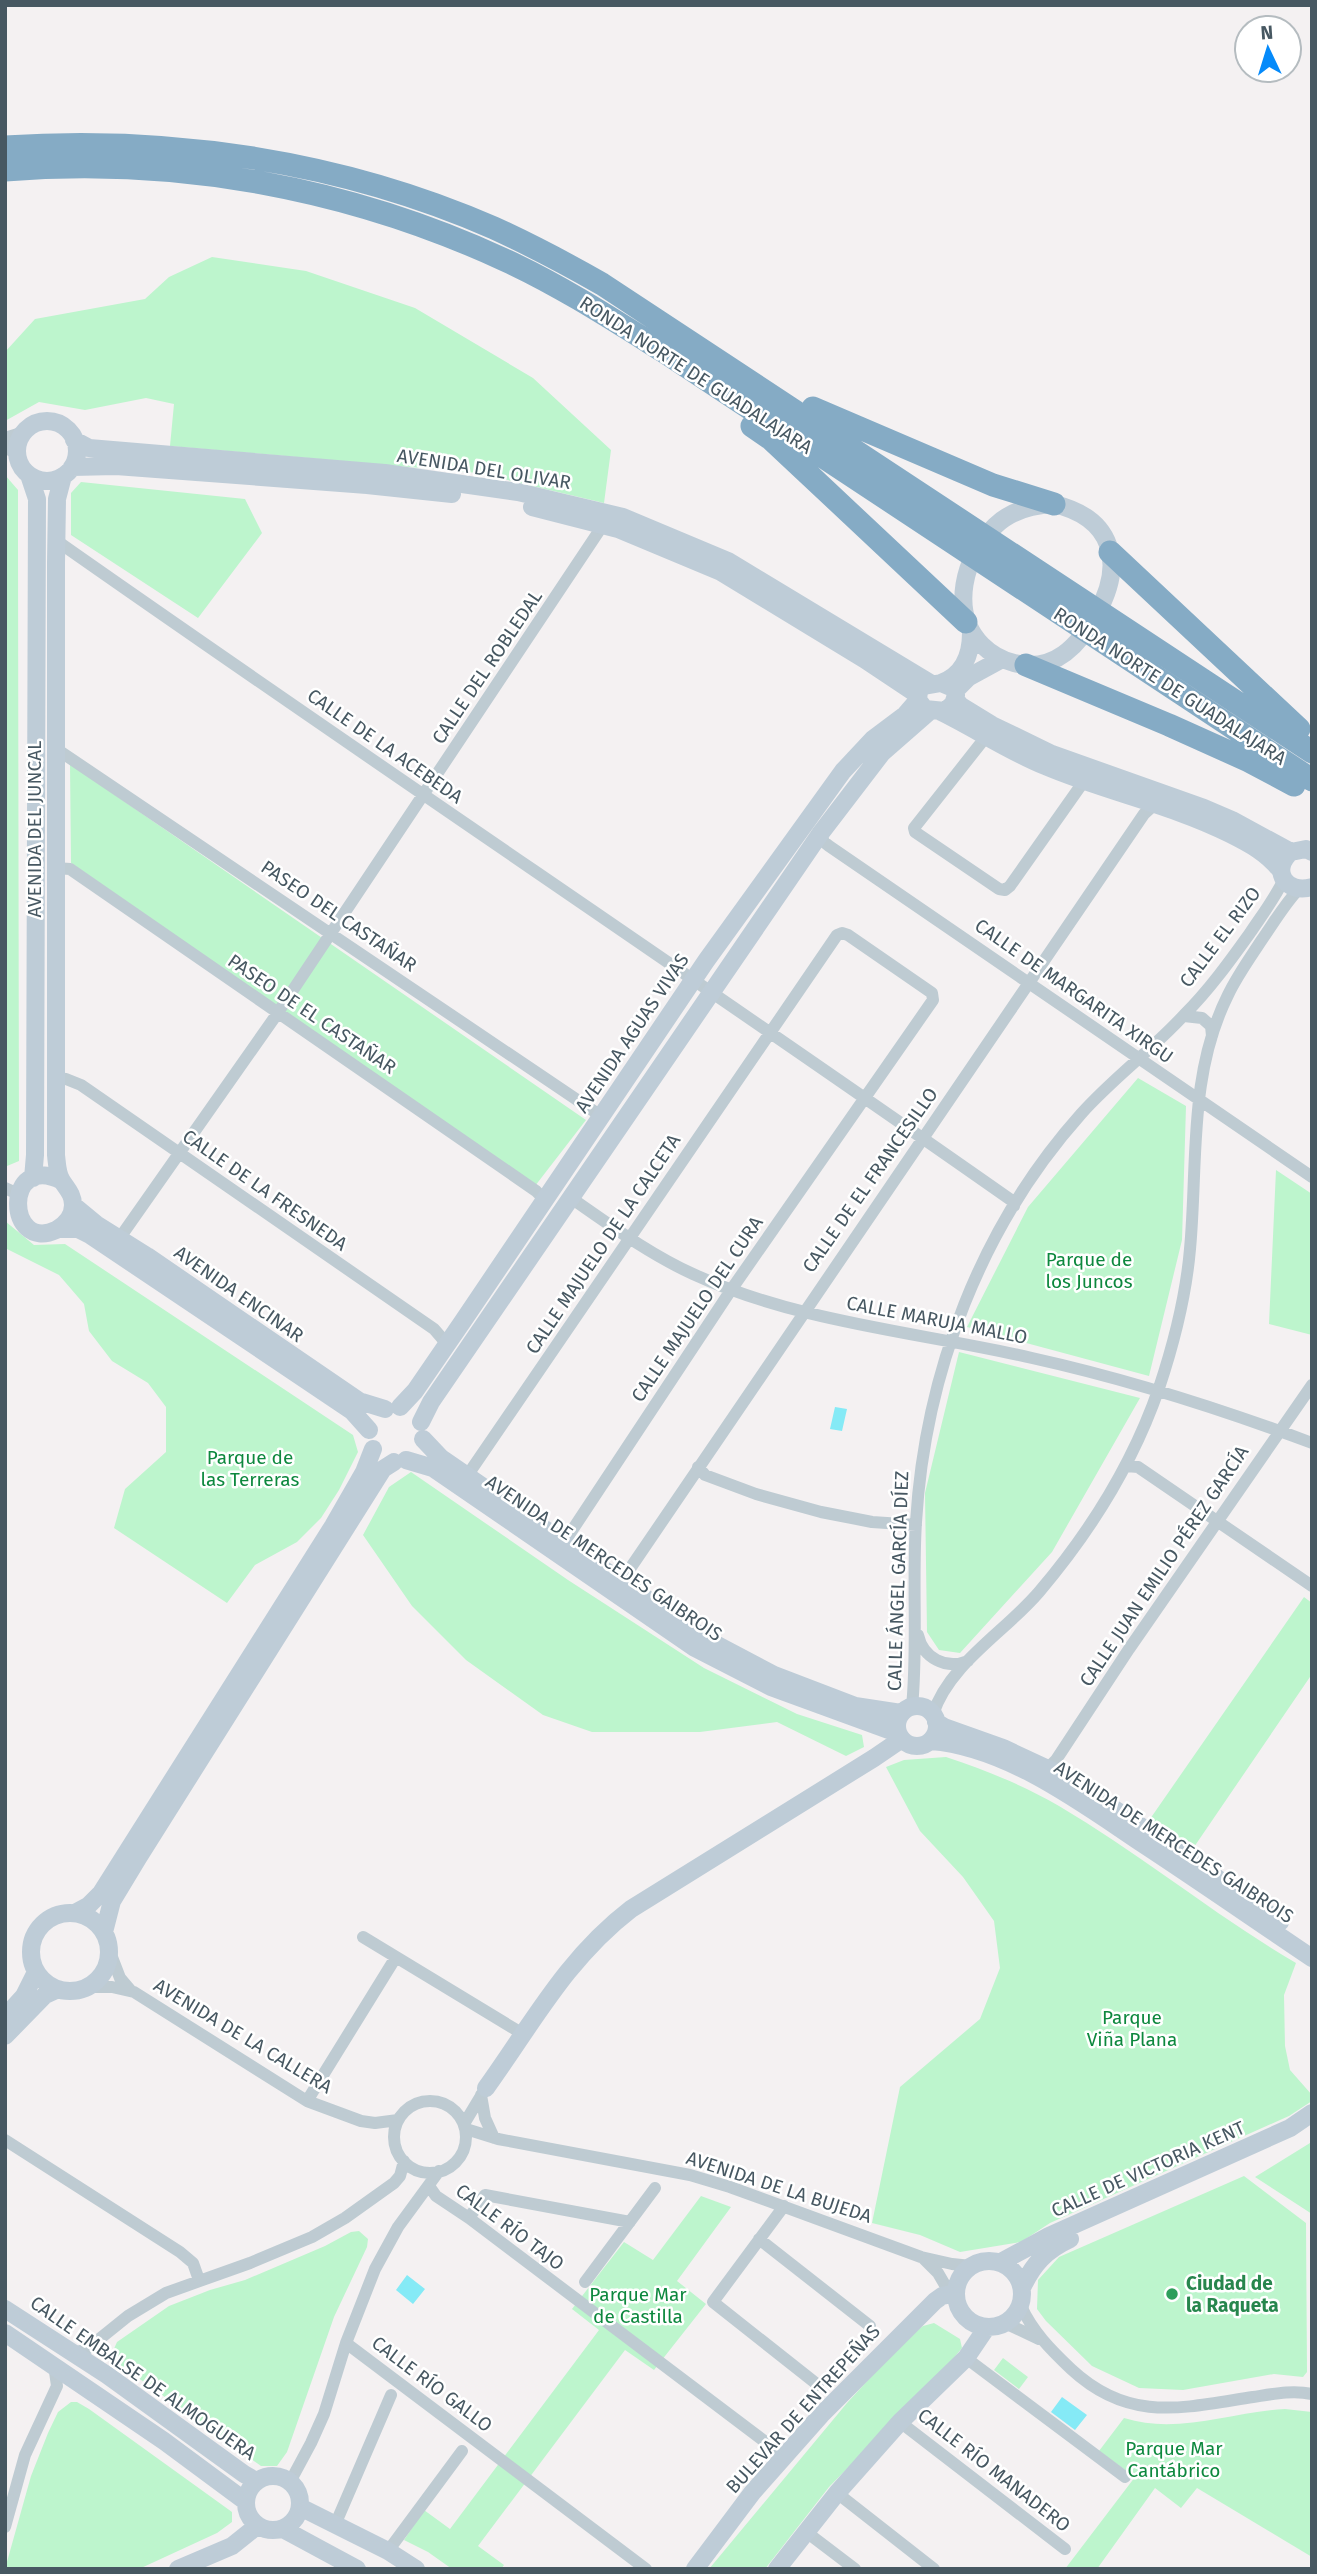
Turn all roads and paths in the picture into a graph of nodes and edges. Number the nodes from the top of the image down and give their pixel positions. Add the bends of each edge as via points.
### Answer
1 (5, 147) edge
2 (5, 170) edge
3 (602, 284) junction
4 (614, 321) junction
5 (24, 432) junction
6 (5, 438) edge
7 (74, 440) junction
8 (11, 451) edge
9 (67, 472) junction
10 (29, 475) junction
11 (1054, 504) junction
12 (603, 525) junction
13 (57, 541) junction
14 (1110, 552) junction
15 (969, 627) junction
16 (1002, 659) junction
17 (1026, 665) junction
18 (936, 697) junction
19 (984, 736) junction
20 (1312, 739) edge
21 (55, 748) junction
22 (1312, 752) edge
23 (1312, 780) edge
24 (1084, 781) junction
25 (1312, 794) edge
26 (424, 796) junction
27 (1156, 803) junction
28 (820, 834) junction
29 (1291, 852) junction
30 (1312, 852) edge
31 (55, 867) junction
32 (1300, 884) edge
33 (330, 932) junction
34 (694, 979) junction
35 (1029, 983) junction
36 (710, 991) junction
37 (276, 1014) junction
38 (1184, 1016) junction
39 (771, 1033) junction
40 (1212, 1036) junction
41 (1138, 1058) junction
42 (55, 1078) junction
43 (866, 1098) junction
44 (1198, 1100) junction
45 (601, 1116) junction
46 (923, 1138) junction
47 (180, 1154) junction
48 (1312, 1177) edge
49 (33, 1178) junction
50 (62, 1181) junction
51 (12, 1191) edge
52 (571, 1198) junction
53 (545, 1200) junction
54 (73, 1205) junction
55 (1014, 1206) junction
56 (58, 1229) junction
57 (630, 1238) junction
58 (119, 1240) junction
59 (731, 1290) junction
60 (802, 1312) junction
61 (950, 1340) junction
62 (447, 1344) junction
63 (1312, 1385) edge
64 (1158, 1391) junction
65 (393, 1408) junction
66 (369, 1430) junction
67 (422, 1431) junction
68 (1280, 1432) junction
69 (1312, 1443) edge
70 (373, 1449) junction
71 (400, 1461) junction
72 (1126, 1466) junction
73 (698, 1467) junction
74 (467, 1476) junction
75 (1217, 1521) junction
76 (916, 1525) junction
77 (338, 1529) junction
78 (568, 1546) junction
79 (624, 1584) junction
80 (1312, 1586) edge
81 (916, 1624) junction
82 (969, 1661) junction
83 (907, 1710) junction
84 (934, 1718) junction
85 (902, 1738) junction
86 (931, 1741) junction
87 (1048, 1768) junction
88 (186, 1771) junction
89 (75, 1913) junction
90 (104, 1932) junction
91 (363, 1937) dead end
92 (1312, 1944) edge
93 (110, 1952) junction
94 (396, 1957) junction
95 (1312, 1958) edge
96 (36, 1972) junction
97 (87, 1987) junction
98 (58, 1989) junction
99 (131, 1991) junction
100 (5, 2017) edge
101 (523, 2034) junction
102 (5, 2036) edge
103 (484, 2092) junction
104 (307, 2102) junction
105 (452, 2107) junction
106 (1312, 2113) edge
107 (398, 2120) junction
108 (375, 2123) junction
109 (465, 2127) junction
110 (1312, 2128) edge
111 (395, 2138) junction
112 (496, 2138) junction
113 (5, 2140) edge
114 (465, 2145) junction
115 (404, 2161) junction
116 (439, 2171) junction
117 (422, 2173) junction
118 (655, 2188) dead end
119 (424, 2191) junction
120 (784, 2206) junction
121 (469, 2218) junction
122 (630, 2222) junction
123 (759, 2239) junction
124 (921, 2257) junction
125 (1001, 2262) junction
126 (971, 2266) junction
127 (199, 2280) junction
128 (584, 2283) dead end
129 (956, 2291) junction
130 (1022, 2297) junction
131 (5, 2309) edge
132 (1005, 2323) junction
133 (870, 2326) dead end
134 (987, 2327) junction
135 (5, 2333) edge
136 (1043, 2341) junction
137 (346, 2343) junction
138 (74, 2353) junction
139 (966, 2358) junction
140 (54, 2365) junction
141 (818, 2385) dead end
142 (391, 2395) dead end
143 (1312, 2395) edge
144 (900, 2422) junction
145 (462, 2451) dead end
146 (784, 2456) junction
147 (1125, 2477) dead end
148 (256, 2481) junction
149 (290, 2482) junction
150 (837, 2493) junction
151 (245, 2501) junction
152 (8, 2507) edge
153 (300, 2507) junction
154 (334, 2525) junction
155 (5, 2526) edge
156 (257, 2526) junction
157 (283, 2529) junction
158 (805, 2531) junction
159 (1065, 2549) dead end
160 (388, 2551) junction
161 (178, 2569) edge
162 (357, 2569) edge
163 (416, 2569) edge
164 (646, 2569) edge
165 (695, 2569) edge
166 (777, 2569) edge
167 (855, 2569) edge
168 (934, 2569) edge

1 - 3 highway, RONDA NORTE DE GUADALAJARA via 163,147 314,170 462,215
2 - 4 highway, RONDA NORTE DE GUADALAJARA via 172,170 333,198 484,251
3 - 11 highway via 668,316 808,406 993,485
3 - 22 highway, RONDA NORTE DE GUADALAJARA
4 - 15 highway via 689,382 771,439
4 - 23 highway, RONDA NORTE DE GUADALAJARA
5 - 6 street
5 - 7 street via 38,423 55,423
5 - 8 street
7 - 9 street via 76,454
7 - 18 street, AVENIDA DEL OLIVAR via 89,448 385,473 505,490 623,517 727,561
8 - 10 street
9 - 10 street via 46,481
9 - 12 street, AVENIDA DEL OLIVAR via 116,466 406,489 509,501
9 - 13 street, AVENIDA DEL JUNCAL via 57,499
10 - 49 street, AVENIDA DEL JUNCAL via 37,499
11 - 14 street via 1086,516 1100,528
11 - 15 street via 1011,515 981,544 965,578
12 - 18 street, AVENIDA DEL OLIVAR via 721,572
12 - 26 street, CALLE DEL ROBLEDAL
13 - 21 street, AVENIDA DEL JUNCAL
13 - 26 street, CALLE DE LA ACEBEDA
14 - 17 street via 1110,588 1075,647 1044,665
14 - 20 highway
15 - 16 street via 988,652
15 - 18 street, AVENIDA AGUAS VIVAS via 967,660
16 - 17 street
16 - 18 street, AVENIDA AGUAS VIVAS
17 - 25 highway via 1249,761
18 - 19 street
18 - 28 street, AVENIDA AGUAS VIVAS via 882,754
18 - 29 street via 1052,754 1203,808
18 - 34 street, AVENIDA AGUAS VIVAS via 873,739 843,771
19 - 24 street
19 - 24 street via 914,828 999,889 1010,886
21 - 31 street, AVENIDA DEL JUNCAL
21 - 33 street, PASEO DEL CASTAÑAR
24 - 27 street
26 - 33 street, CALLE DEL ROBLEDAL
26 - 34 street, CALLE DE LA ACEBEDA
27 - 32 street via 1252,846
27 - 35 street, CALLE DE EL FRANCESILLO
28 - 35 street, CALLE DE MARGARITA XIRGU via 829,846
28 - 36 street, AVENIDA AGUAS VIVAS
29 - 30 street
29 - 32 street via 1282,863
31 - 37 street, PASEO DE EL CASTAÑAR via 70,869
31 - 42 street, AVENIDA DEL JUNCAL
32 - 38 street, CALLE EL RIZO
32 - 40 street, CALLE EL RIZO via 1228,995
33 - 37 street, CALLE DEL ROBLEDAL
33 - 45 street, PASEO DEL CASTAÑAR
34 - 36 street, CALLE DE LA ACEBEDA
34 - 45 street, AVENIDA AGUAS VIVAS
35 - 41 street, CALLE DE MARGARITA XIRGU
35 - 46 street, CALLE DE EL FRANCESILLO
36 - 39 street, CALLE DE LA ACEBEDA
36 - 52 street, AVENIDA AGUAS VIVAS
37 - 47 street, CALLE DEL ROBLEDAL
37 - 53 street, PASEO DE EL CASTAÑAR
38 - 40 street, CALLE EL RIZO via 1202,1018 1211,1026
38 - 41 street, CALLE EL RIZO
39 - 43 street, CALLE DE LA ACEBEDA
39 - 43 street, CALLE MAJUELO DE LA CALCETA via 837,936 848,934 933,997
39 - 57 street, CALLE MAJUELO DE LA CALCETA
40 - 44 street, CALLE EL RIZO
41 - 44 street, CALLE DE MARGARITA XIRGU
41 - 55 street, CALLE ÁNGEL GARCÍA DÍEZ via 1081,1114
42 - 47 street, CALLE DE LA FRESNEDA via 81,1085
42 - 50 street, AVENIDA DEL JUNCAL via 56,1155
43 - 46 street, CALLE DE LA ACEBEDA
43 - 59 street, CALLE MAJUELO DEL CURA
44 - 48 street, CALLE DE MARGARITA XIRGU
44 - 64 street, CALLE EL RIZO via 1190,1252 1183,1300
45 - 53 street, AVENIDA AGUAS VIVAS
46 - 55 street, CALLE DE LA ACEBEDA via 1012,1200
46 - 60 street, CALLE DE EL FRANCESILLO
47 - 58 street, CALLE DEL ROBLEDAL
47 - 62 street, CALLE DE LA FRESNEDA via 434,1329
49 - 50 street via 43,1175
49 - 51 street
50 - 54 street
51 - 56 street via 26,1226 42,1232
52 - 57 street, CALLE MARUJA MALLO
52 - 67 street, AVENIDA AGUAS VIVAS via 431,1402
53 - 62 street, AVENIDA AGUAS VIVAS
54 - 56 street
54 - 58 street, AVENIDA ENCINAR
55 - 61 street, CALLE ÁNGEL GARCÍA DÍEZ via 969,1292
56 - 66 street, AVENIDA ENCINAR via 78,1230 101,1242 352,1411
57 - 59 street, CALLE MARUJA MALLO
57 - 74 street, CALLE MAJUELO DE LA CALCETA
58 - 65 street, AVENIDA ENCINAR via 359,1401
59 - 60 street, CALLE MARUJA MALLO
59 - 78 street, CALLE MAJUELO DEL CURA via 569,1535
60 - 61 street, CALLE MARUJA MALLO
60 - 73 street, CALLE DE EL FRANCESILLO
61 - 64 street, CALLE MARUJA MALLO
61 - 76 street, CALLE ÁNGEL GARCÍA DÍEZ via 922,1456
62 - 65 street, AVENIDA AGUAS VIVAS
63 - 68 street, CALLE JUAN EMILIO PÉREZ GARCÍA
64 - 68 street, CALLE MARUJA MALLO
64 - 72 street, CALLE EL RIZO
65 - 66 street via 372,1421
65 - 67 street via 416,1415
66 - 70 street
67 - 71 street via 420,1448
67 - 74 street, AVENIDA DE MERCEDES GAIBROIS via 441,1458
68 - 69 street, CALLE MARUJA MALLO
68 - 75 street, CALLE JUAN EMILIO PÉREZ GARCÍA
70 - 71 street via 386,1460
70 - 77 street
71 - 77 street via 383,1469
71 - 85 street, AVENIDA DE MERCEDES GAIBROIS via 433,1468 695,1648 771,1688
72 - 75 street via 1138,1467
72 - 82 street, CALLE EL RIZO via 1091,1525 1038,1593
73 - 76 street via 705,1475 783,1503
73 - 79 street, CALLE DE EL FRANCESILLO
74 - 78 street, AVENIDA DE MERCEDES GAIBROIS
75 - 80 street
75 - 87 street, CALLE JUAN EMILIO PÉREZ GARCÍA
76 - 81 street, CALLE ÁNGEL GARCÍA DÍEZ
77 - 88 street
78 - 79 street, AVENIDA DE MERCEDES GAIBROIS
79 - 83 street, AVENIDA DE MERCEDES GAIBROIS via 702,1637 774,1675 855,1706
81 - 82 street via 920,1645 932,1658 945,1664
81 - 83 street, CALLE ÁNGEL GARCÍA DÍEZ
82 - 84 street, CALLE EL RIZO via 942,1693
83 - 84 street via 926,1709
83 - 85 street via 897,1723
84 - 86 street via 937,1729
84 - 87 street, AVENIDA DE MERCEDES GAIBROIS via 944,1727
85 - 86 street via 923,1745
85 - 101 street via 631,1909 583,1951
86 - 95 street, AVENIDA DE MERCEDES GAIBROIS via 998,1759 1059,1788
87 - 92 street, AVENIDA DE MERCEDES GAIBROIS
88 - 89 street via 101,1893
88 - 90 street via 112,1901
89 - 90 street via 95,1921
89 - 96 street via 49,1919 37,1930 31,1947
90 - 93 street
91 - 94 street
93 - 97 street via 103,1973
93 - 99 street, AVENIDA DE LA CALLERA via 120,1978
94 - 101 street
94 - 104 street
96 - 98 street
96 - 100 street via 24,1996
97 - 98 street
97 - 99 street, AVENIDA DE LA CALLERA
98 - 102 street via 45,1995
99 - 104 street, AVENIDA DE LA CALLERA
101 - 103 street
103 - 105 street
103 - 109 street
103 - 112 street via 485,2118
104 - 108 street, AVENIDA DE LA CALLERA
105 - 107 street via 424,2101
105 - 109 street
106 - 125 street, CALLE DE VICTORIA KENT via 1290,2129 1049,2236
107 - 108 street, AVENIDA DE LA CALLERA
107 - 111 street
108 - 111 street, AVENIDA DE LA CALLERA
109 - 112 street, AVENIDA DE LA BUJEDA
109 - 114 street
110 - 130 street, CALLE DE VICTORIA KENT via 1055,2246 1030,2271
111 - 115 street
112 - 114 street, AVENIDA DE LA BUJEDA
112 - 120 street, AVENIDA DE LA BUJEDA via 690,2175
113 - 127 street via 180,2252 193,2263
114 - 116 street via 455,2163
115 - 117 street
115 - 127 street via 394,2183 345,2218 279,2252
116 - 117 street
116 - 119 street
117 - 119 street
118 - 122 street
119 - 121 street, CALLE RÍO TAJO
119 - 137 street via 375,2269
120 - 123 street
120 - 124 street, AVENIDA DE LA BUJEDA
121 - 122 street via 485,2195
121 - 146 street, CALLE RÍO TAJO
122 - 128 street
123 - 133 street
123 - 141 street via 713,2302
124 - 126 street, AVENIDA DE LA BUJEDA
124 - 129 street, AVENIDA DE LA BUJEDA via 945,2286
125 - 126 street via 986,2260
125 - 130 street via 1013,2270
126 - 129 street
127 - 138 street via 149,2303 87,2349
129 - 134 street via 965,2317
129 - 146 street, BULEVAR DE ENTREPEÑAS via 942,2296 905,2329
130 - 132 street via 1017,2313
130 - 136 street
131 - 138 street, CALLE EMBALSE DE ALMOGUERA
132 - 134 street
132 - 136 street
134 - 139 street
135 - 140 street, CALLE EMBALSE DE ALMOGUERA
136 - 143 street via 1105,2395 1138,2406 1170,2408 1290,2391
137 - 149 street via 324,2414
137 - 164 street, CALLE RÍO GALLO
138 - 148 street, CALLE EMBALSE DE ALMOGUERA
139 - 144 street
139 - 147 street
140 - 151 street, CALLE EMBALSE DE ALMOGUERA
140 - 152 street via 57,2386 25,2455
142 - 154 street
144 - 150 street
144 - 159 street, CALLE RÍO MANADERO
145 - 160 street
146 - 165 street, BULEVAR DE ENTREPEÑAS
148 - 149 street via 266,2476
148 - 151 street
149 - 153 street via 297,2490
150 - 158 street
150 - 168 street
151 - 156 street
152 - 155 street
153 - 154 street
153 - 157 street via 296,2518
154 - 160 street
156 - 157 street
156 - 161 street via 232,2546
157 - 162 street
158 - 166 street
158 - 167 street
160 - 163 street

